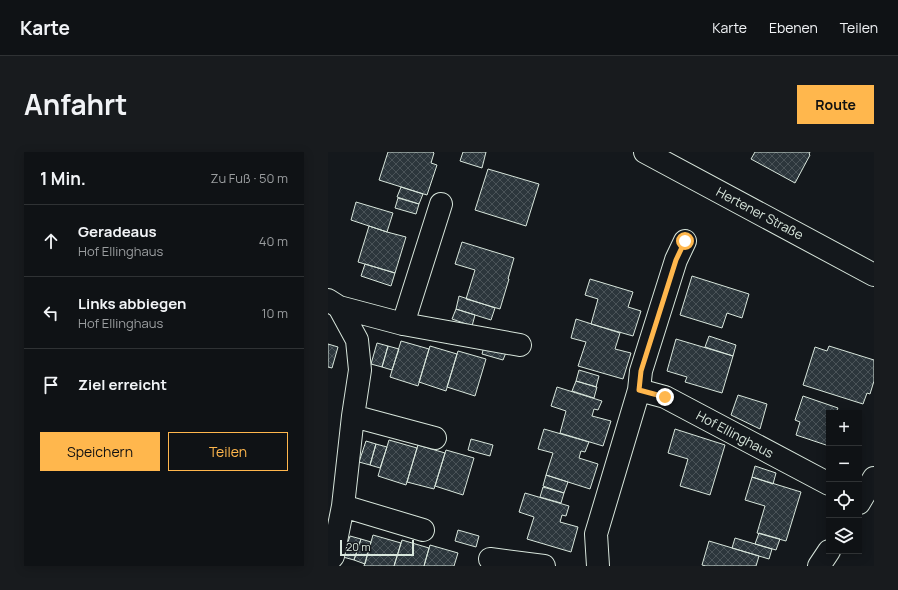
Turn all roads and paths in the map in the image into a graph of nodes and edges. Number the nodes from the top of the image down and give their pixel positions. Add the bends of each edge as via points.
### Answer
1 (645, 152) edge
2 (441, 204) dead end
3 (685, 241) dead end
4 (874, 276) edge
5 (334, 304) edge
6 (403, 324) junction
7 (520, 344) dead end
8 (639, 390) junction
9 (353, 416) junction
10 (435, 438) dead end
11 (874, 478) edge
12 (826, 482) edge
13 (862, 498) edge
14 (343, 506) junction
15 (423, 530) dead end
16 (827, 554) edge
17 (490, 559) dead end
18 (328, 562) edge
19 (544, 566) edge
20 (598, 566) edge
21 (819, 566) edge

1 - 4 street, Hertener Straße
2 - 6 street
3 - 8 street via 676,260 641,371
5 - 6 street
5 - 9 street via 357,340 360,370
6 - 7 street
8 - 12 street, Hof Ellinghaus via 665,397
8 - 20 street via 596,534
9 - 10 street
9 - 14 street
11 - 13 street
14 - 15 street
14 - 18 street via 333,556
16 - 21 street
17 - 19 street

